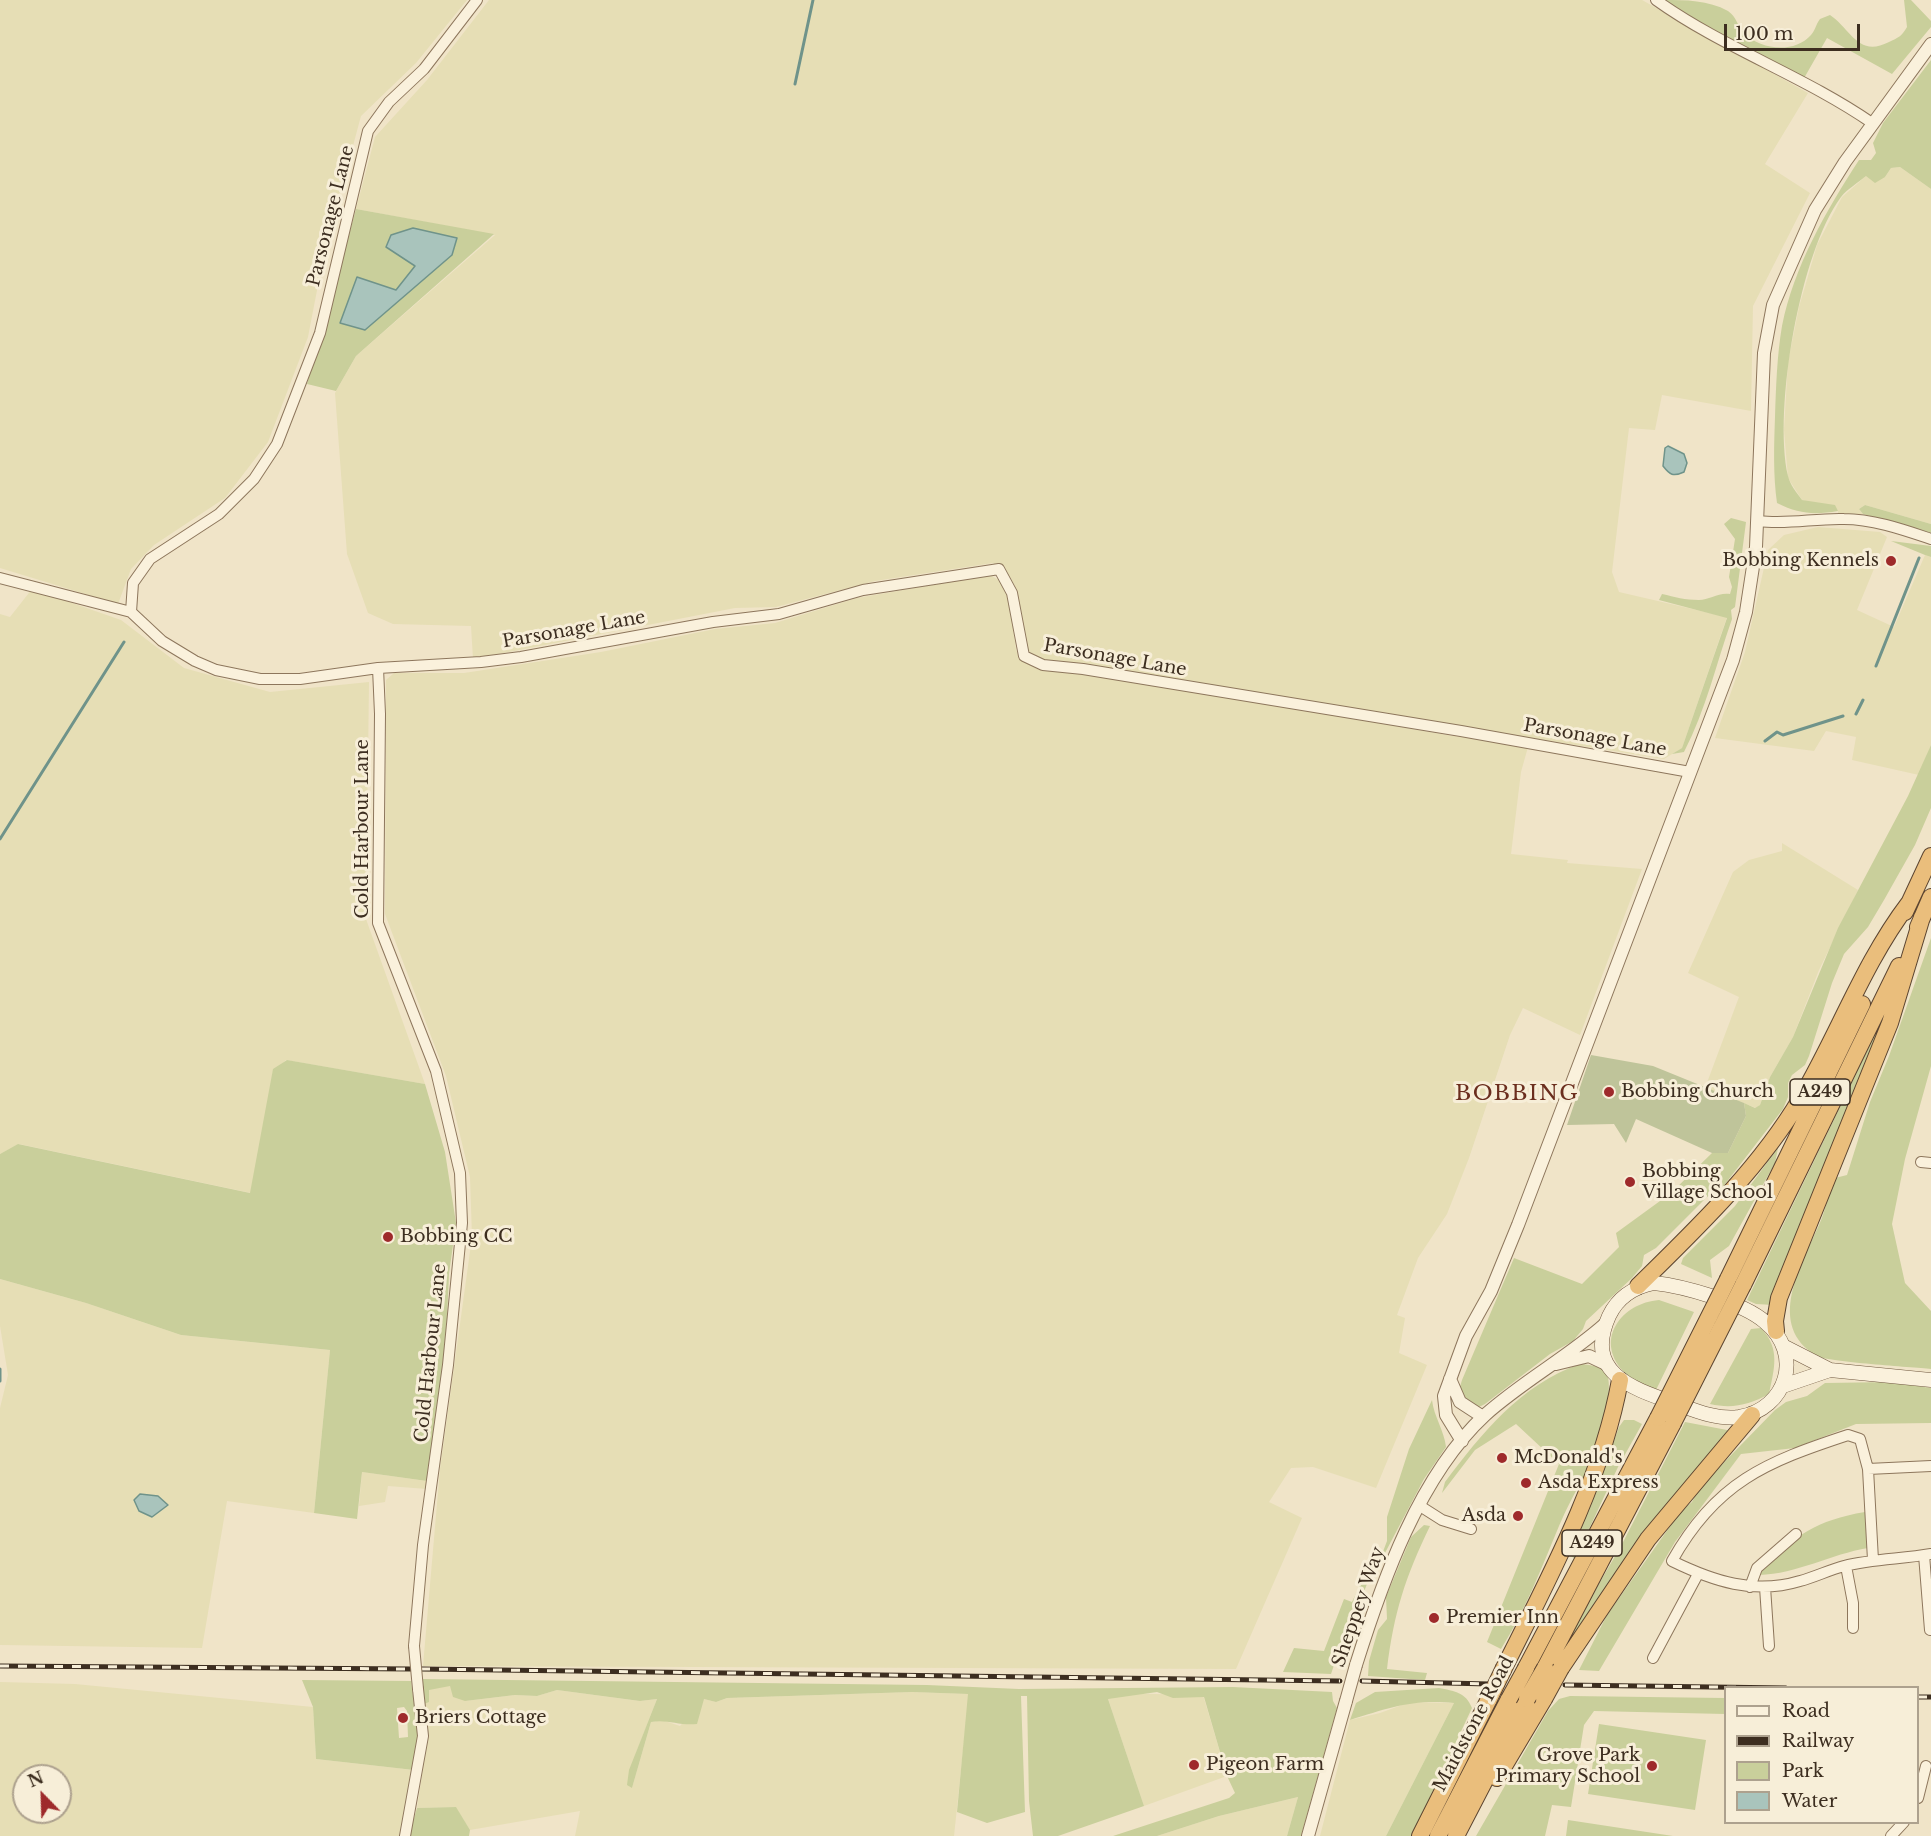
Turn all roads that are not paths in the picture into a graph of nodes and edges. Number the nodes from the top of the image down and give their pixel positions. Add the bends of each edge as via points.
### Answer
1 (477, 0) edge
2 (1656, 0) edge
3 (1931, 44) edge
4 (1872, 123) junction
5 (1759, 521) junction
6 (1931, 539) edge
7 (0, 578) edge
8 (131, 612) junction
9 (378, 668) junction
10 (1690, 772) junction
11 (1931, 856) edge
12 (1931, 897) edge
13 (1909, 903) junction
14 (1922, 917) junction
15 (1736, 1282) junction
16 (1638, 1286) junction
17 (1605, 1324) junction
18 (1780, 1339) junction
19 (1606, 1364) junction
20 (1546, 1368) junction
21 (1830, 1370) junction
22 (1450, 1379) junction
23 (1620, 1380) junction
24 (1931, 1380) edge
25 (1783, 1386) junction
26 (1752, 1415) junction
27 (1483, 1417) junction
28 (1665, 1420) junction
29 (1462, 1440) junction
30 (1931, 1466) edge
31 (1868, 1469) junction
32 (1420, 1506) junction
33 (1471, 1529) dead end
34 (1796, 1534) dead end
35 (1927, 1554) edge
36 (1874, 1560) junction
37 (1846, 1566) junction
38 (1698, 1574) junction
39 (1750, 1587) junction
40 (1765, 1587) junction
41 (1853, 1629) dead end
42 (1930, 1630) edge
43 (1769, 1646) dead end
44 (1653, 1658) dead end
45 (1553, 1668) junction
46 (1925, 1765) edge
47 (1919, 1790) edge
48 (1902, 1824) edge
49 (405, 1836) edge
50 (1308, 1836) edge
51 (1420, 1836) edge
52 (1438, 1836) edge
53 (1456, 1836) edge
54 (1892, 1836) edge

1 - 8 street, Parsonage Lane via 424,69 389,102 368,131 320,333 277,444 254,479 219,514 150,560 133,584
2 - 4 street via 1715,36 1845,104
3 - 4 street
4 - 5 street via 1815,210 1773,305 1764,353
5 - 6 street via 1847,519
5 - 10 street via 1746,612 1733,660
7 - 8 street
8 - 9 street, Parsonage Lane via 162,641 216,670 260,679 300,679
9 - 10 street, Parsonage Lane via 520,657 779,614 862,590 999,569 1011,592 1024,656 1042,665 1461,731
9 - 49 street, Cold Harbour Lane, bridge via 378,923 436,1071 460,1173 462,1223 448,1365 423,1545 414,1647 423,1736
10 - 22 street via 1518,1225
11 - 13 highway, A249
12 - 14 highway, A249
13 - 15 highway, A249
13 - 16 highway via 1885,935 1800,1099 1735,1186
14 - 15 highway, A249
14 - 18 highway via 1890,1023 1779,1298 1775,1321
15 - 28 highway, Maidstone Road / A249, bridge
16 - 17 main road via 1617,1301
16 - 18 main road via 1654,1283 1694,1291 1756,1314
17 - 19 main road via 1602,1346
17 - 20 street, Sheppey Way
18 - 21 main road
18 - 25 main road via 1786,1376
19 - 20 street, Sheppey Way via 1590,1356
19 - 23 main road
20 - 27 street, Sheppey Way
21 - 24 main road
21 - 25 main road
22 - 27 street via 1460,1402
22 - 29 street via 1444,1404 1446,1415
23 - 26 main road via 1716,1416
23 - 51 highway, bridge via 1599,1461 1539,1599
25 - 26 main road via 1772,1402
26 - 45 highway via 1648,1539
27 - 29 street, Sheppey Way
28 - 45 highway, Maidstone Road / A249
28 - 52 highway, Maidstone Road / A249, bridge via 1526,1668
29 - 32 street, Sheppey Way
30 - 31 street
31 - 36 street
31 - 38 street via 1860,1439 1848,1435 1773,1462 1739,1481 1713,1503 1672,1561
32 - 33 street via 1442,1520
32 - 50 street, Sheppey Way, bridge via 1378,1593
34 - 39 street via 1757,1568
35 - 36 street
35 - 42 street
36 - 37 street
37 - 40 street via 1799,1582
37 - 41 street
38 - 39 street
38 - 44 street
39 - 40 street
40 - 43 street
45 - 53 highway, Maidstone Road / A249, bridge
46 - 47 street
48 - 54 street

